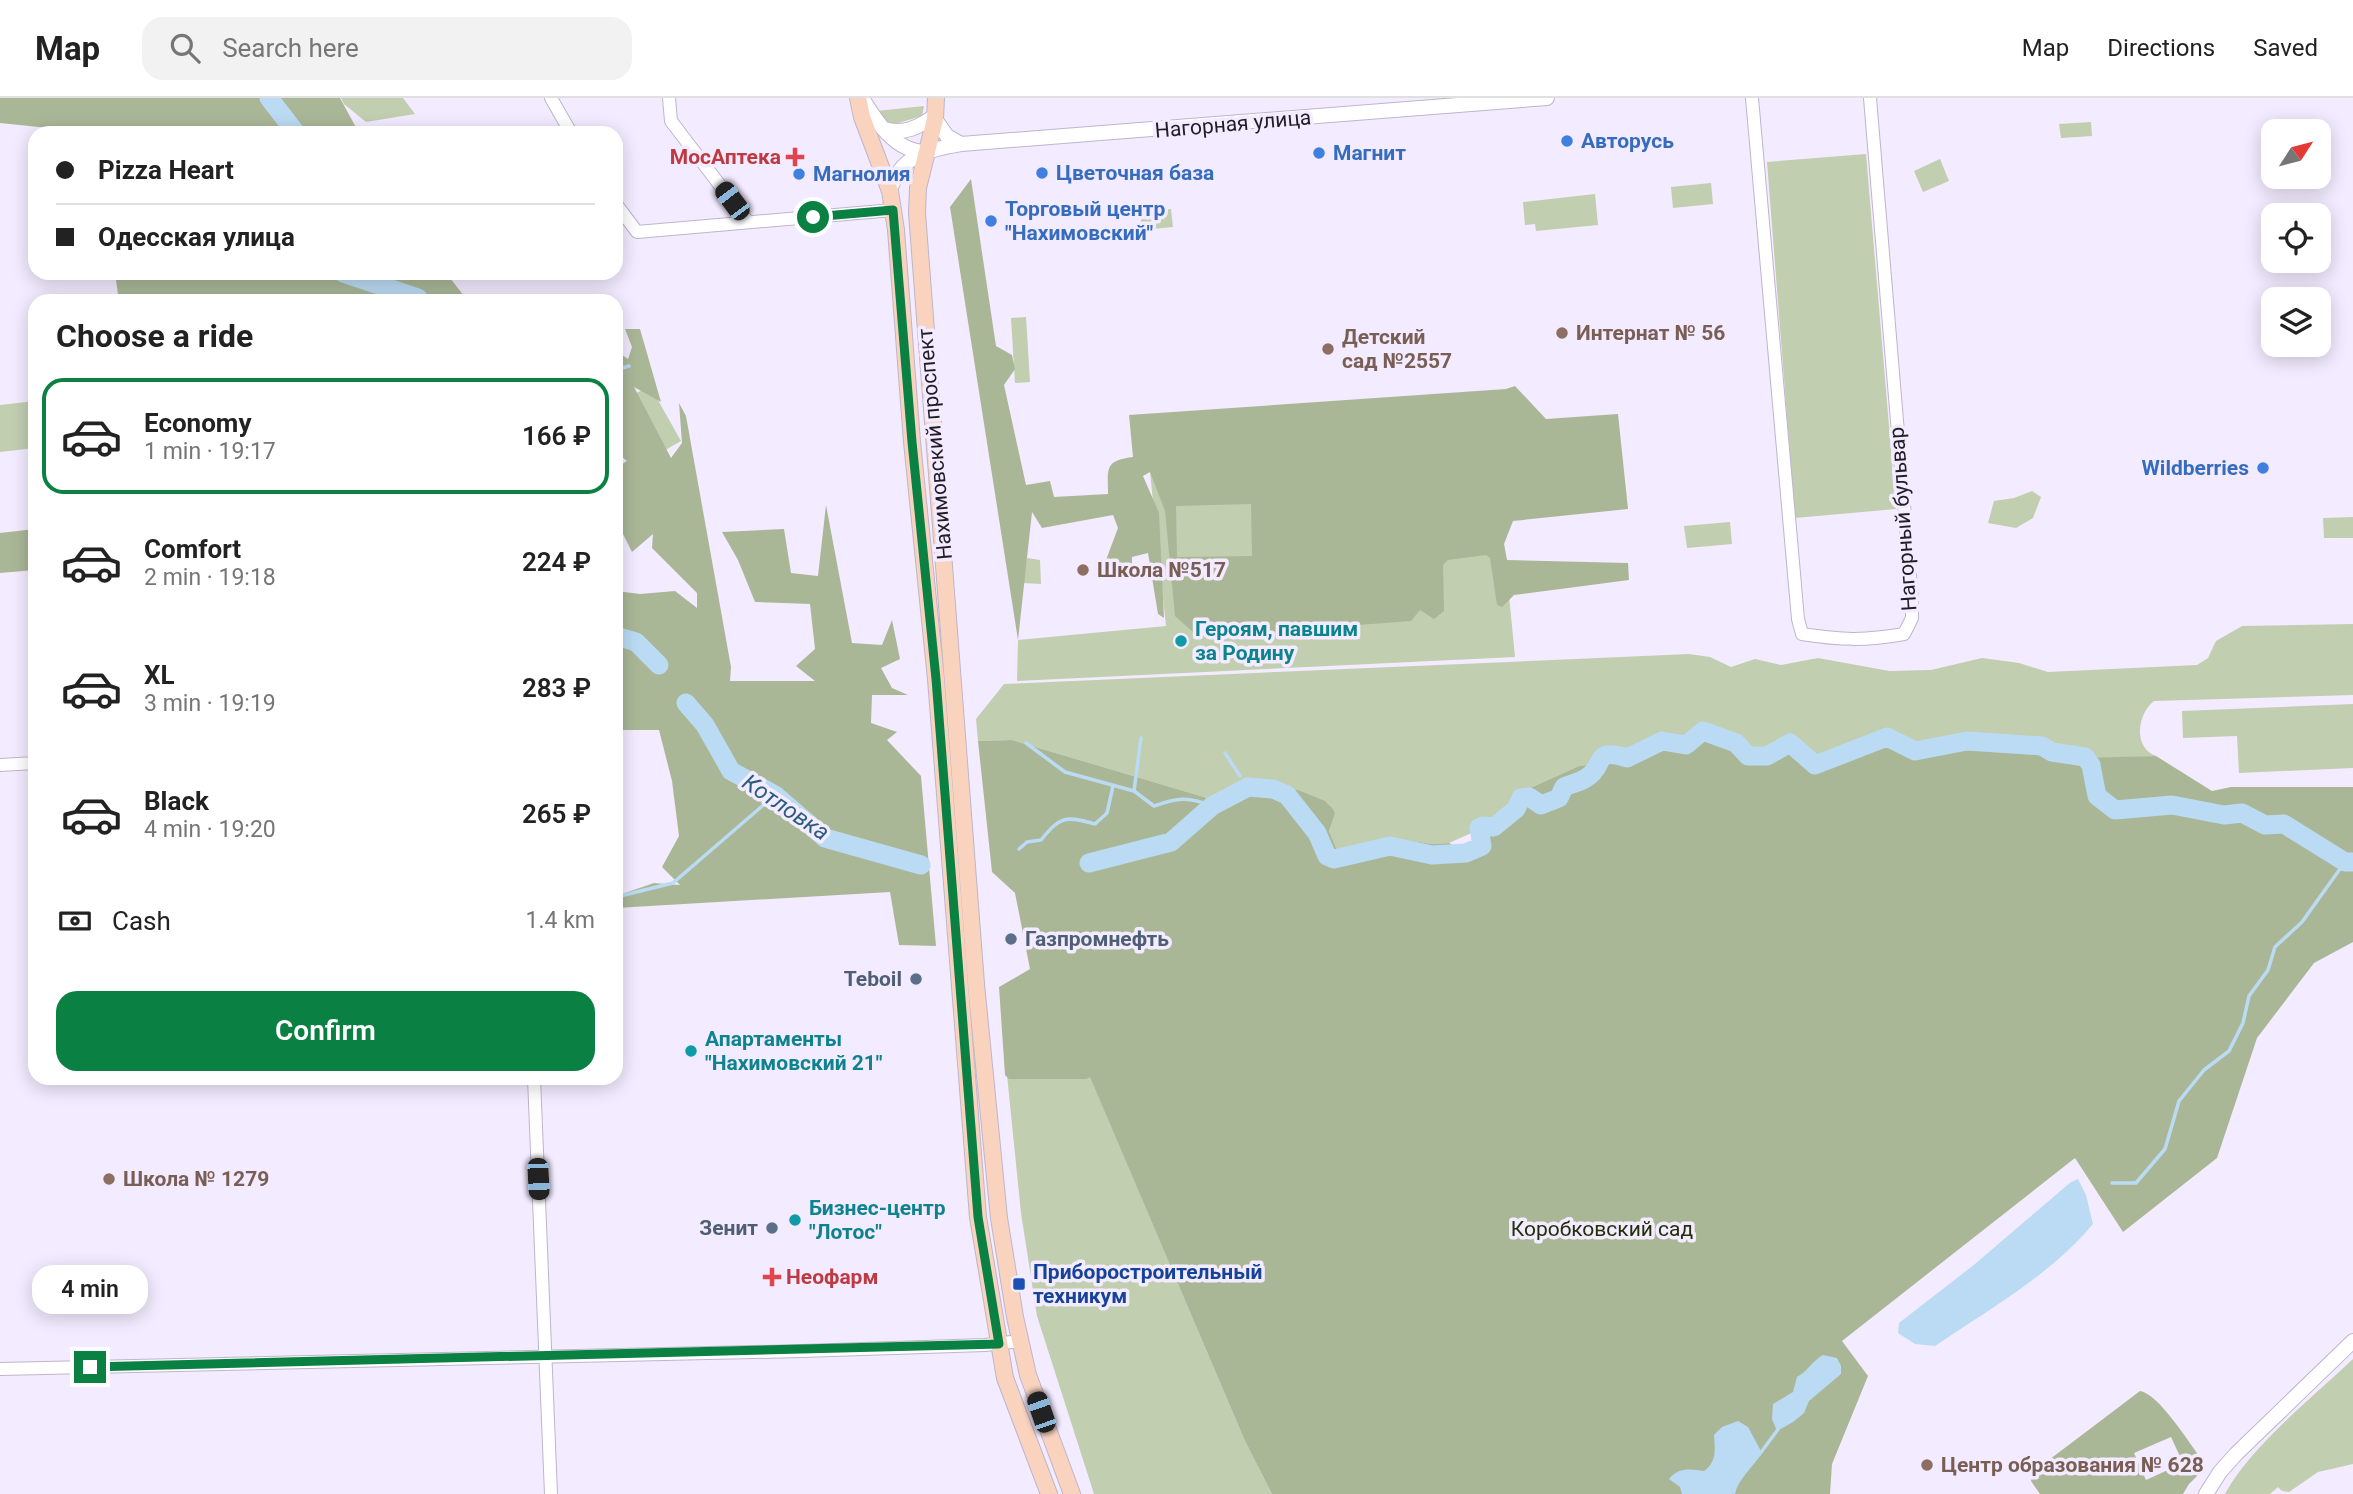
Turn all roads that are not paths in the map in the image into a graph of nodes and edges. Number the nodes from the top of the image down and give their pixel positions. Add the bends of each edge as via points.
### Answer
1 (551, 98) edge
2 (669, 98) edge
3 (860, 98) edge
4 (936, 98) edge
5 (1547, 98) edge
6 (1752, 98) edge
7 (1870, 98) edge
8 (935, 117) junction
9 (567, 126) edge
10 (883, 129) junction
11 (961, 144) junction
12 (926, 152) junction
13 (890, 191) junction
14 (918, 196) junction
15 (893, 210) junction
16 (623, 213) edge
17 (748, 222) junction
18 (28, 763) edge
19 (0, 765) edge
20 (534, 1085) edge
21 (1020, 1341) junction
22 (2353, 1341) edge
23 (999, 1344) junction
24 (547, 1355) junction
25 (0, 1368) edge
26 (551, 1494) edge
27 (1049, 1494) edge
28 (1072, 1494) edge
29 (2206, 1494) edge

1 - 9 street
2 - 17 street via 671,121
3 - 10 street, Нахимовский проспект
3 - 13 main road, Нахимовский проспект via 862,117
4 - 8 main road, Нахимовский проспект
5 - 11 street, Нагорная улица
6 - 7 street, Нагорный бульвар via 1798,619 1802,634 1868,640 1904,634 1912,618
8 - 10 street via 910,130
8 - 11 street via 947,136
8 - 12 main road, Нахимовский проспект
10 - 12 street via 903,146
11 - 12 street, Нагорная улица
11 - 14 street via 930,157
12 - 13 street, Нагорная улица via 900,168
12 - 14 main road, Нахимовский проспект
13 - 15 main road, Нахимовский проспект
14 - 21 main road, Нахимовский проспект via 976,984 999,1218
15 - 17 street
15 - 23 main road, Нахимовский проспект via 977,1205
16 - 17 street via 637,232
18 - 19 street
20 - 24 street
21 - 23 street
21 - 28 main road, Нахимовский проспект
22 - 29 street via 2236,1454
23 - 24 street
23 - 27 main road, Нахимовский проспект via 1005,1378
24 - 25 street
24 - 26 street

